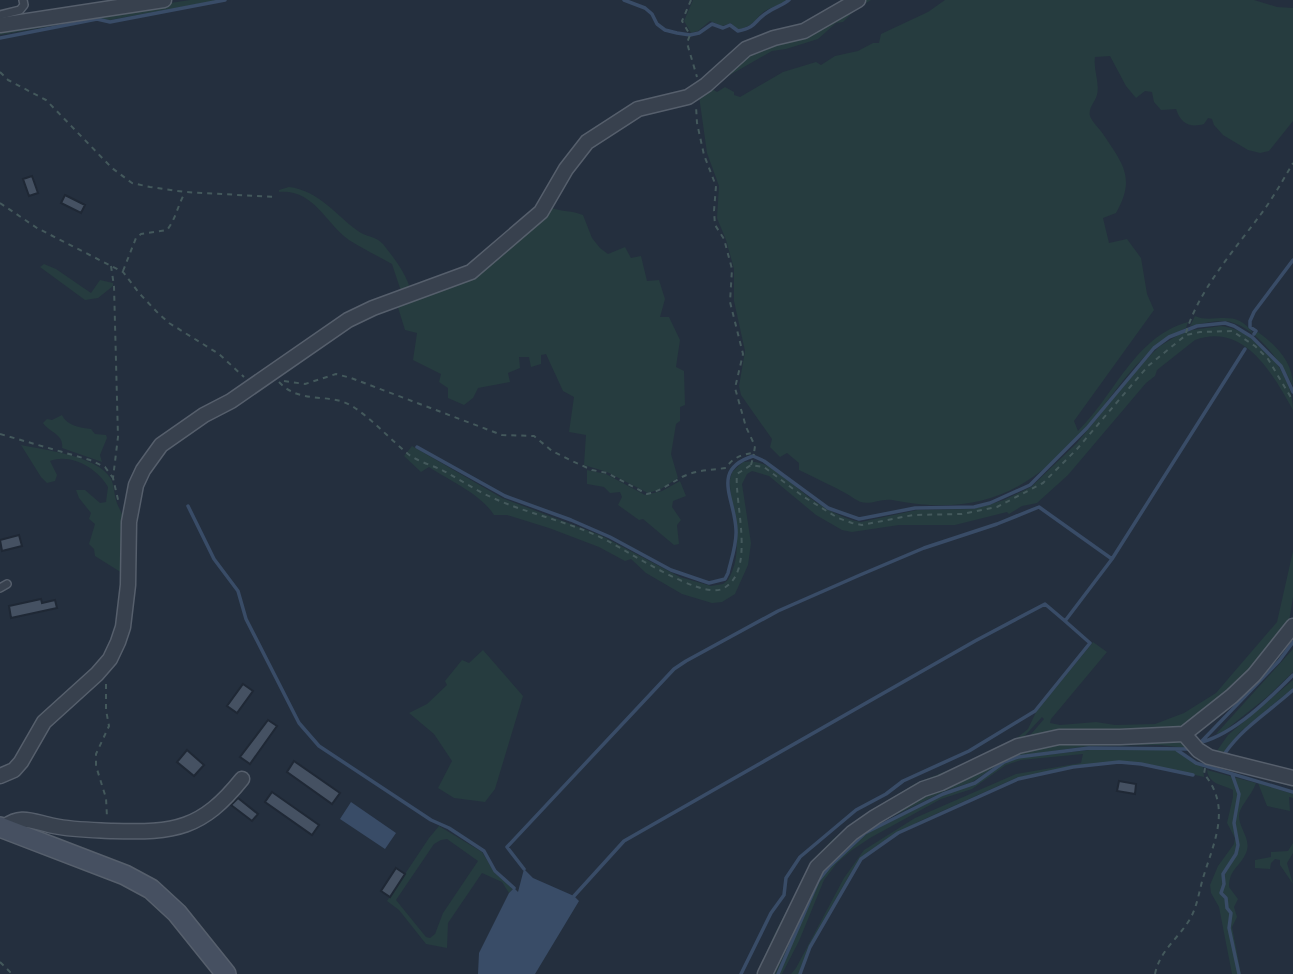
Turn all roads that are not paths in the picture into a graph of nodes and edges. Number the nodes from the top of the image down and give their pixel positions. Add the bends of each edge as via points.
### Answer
1 (23, 0) edge
2 (164, 0) edge
3 (858, 0) edge
4 (0, 15) edge
5 (0, 25) edge
6 (1293, 626) edge
7 (1184, 734) junction
8 (0, 776) edge
9 (1293, 778) edge
10 (242, 779) dead end
11 (1, 828) edge
12 (226, 974) edge
13 (765, 974) edge

1 - 4 lane via 20,10
2 - 5 street
3 - 8 street via 804,32 746,49 680,100 638,109 587,142 541,212 471,272 348,320 161,445 136,485 129,522 125,610 110,659 44,722 14,770
6 - 7 street via 1254,676
7 - 9 street via 1209,757
7 - 13 street via 1040,741 1018,746 908,796 852,833 817,867
10 - 11 street via 223,802 185,826 156,831 74,829 30,820 12,821
11 - 12 street via 151,889 177,913

